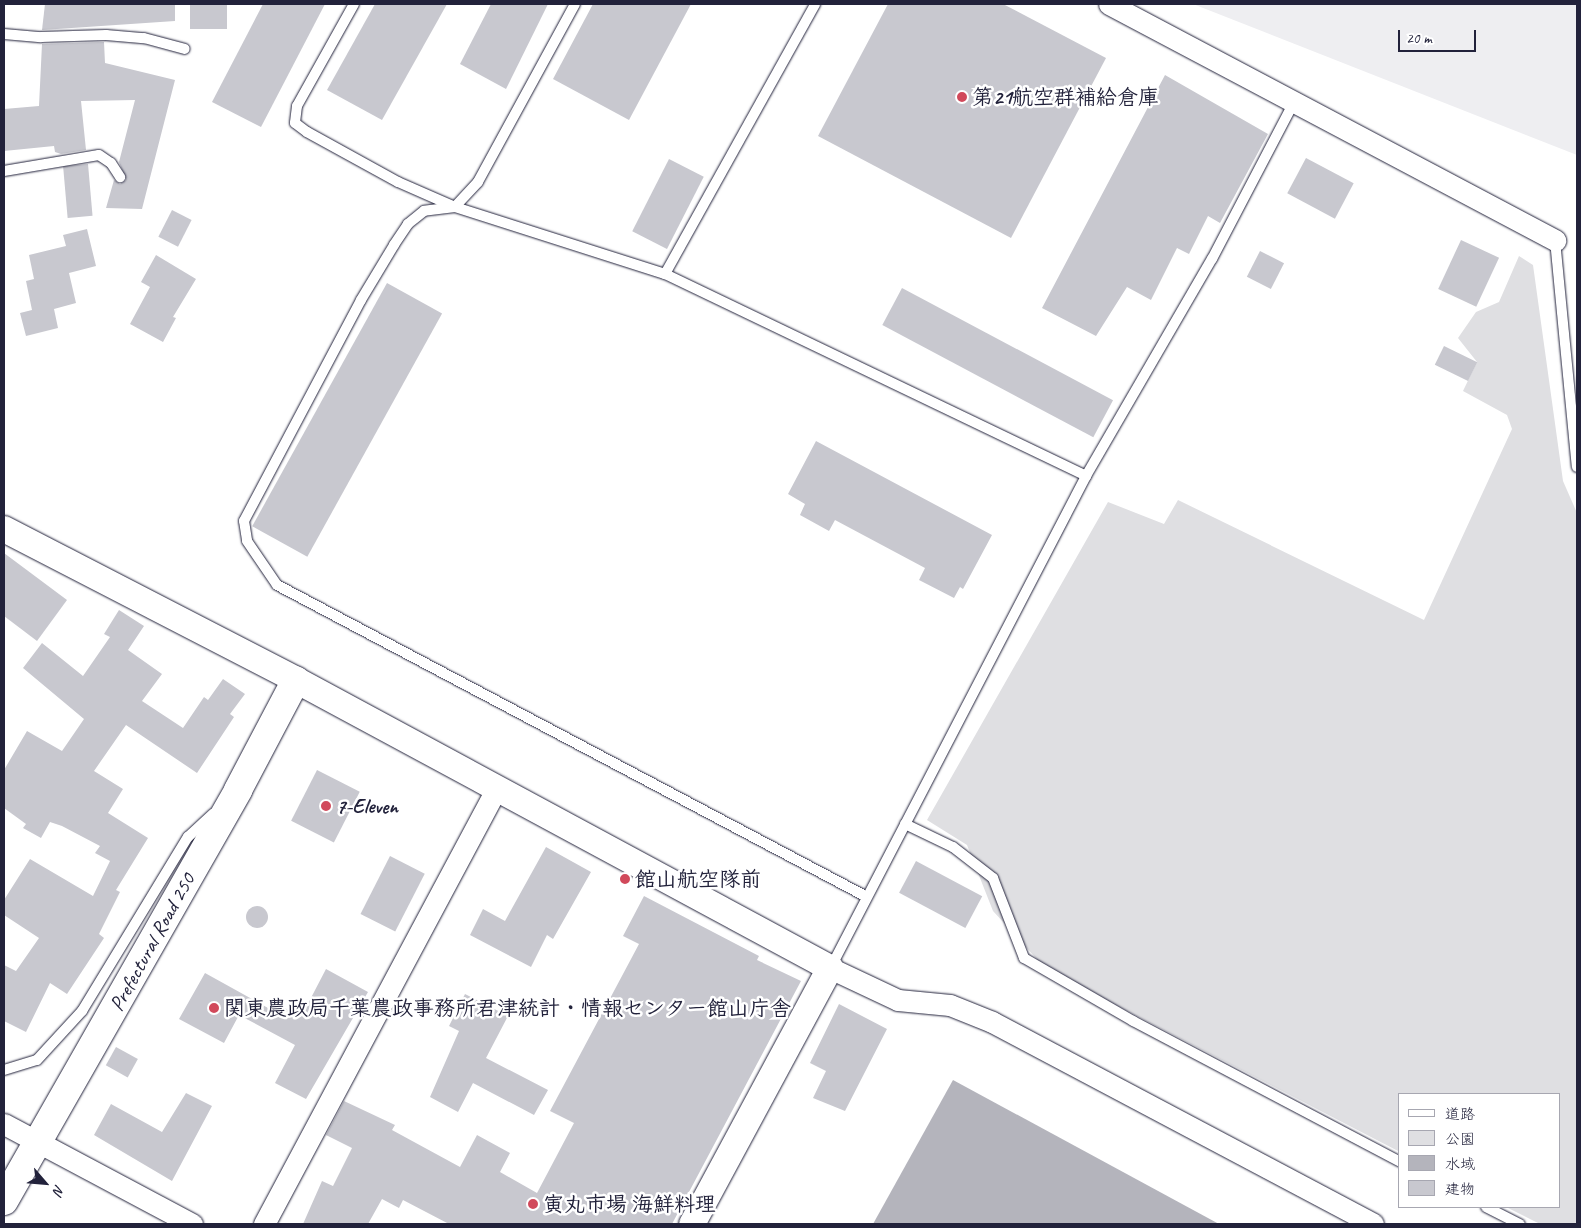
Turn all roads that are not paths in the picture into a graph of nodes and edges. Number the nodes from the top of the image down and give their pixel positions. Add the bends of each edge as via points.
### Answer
1 (354, 4) edge
2 (575, 4) edge
3 (815, 4) edge
4 (1109, 4) edge
5 (4, 34) edge
6 (185, 49) dead end
7 (1294, 102) junction
8 (4, 171) edge
9 (120, 177) dead end
10 (455, 207) junction
11 (1555, 240) joint
12 (665, 274) junction
13 (1577, 467) edge
14 (1086, 476) junction
15 (4, 529) edge
16 (296, 680) junction
17 (497, 787) junction
18 (238, 790) junction
19 (905, 824) junction
20 (868, 897) junction
21 (830, 968) junction
22 (4, 1070) edge
23 (4, 1124) edge
24 (39, 1143) junction
25 (1398, 1161) edge
26 (4, 1201) edge
27 (1488, 1208) edge
28 (192, 1224) edge
29 (264, 1224) edge
30 (692, 1224) edge
31 (1373, 1224) edge
32 (1520, 1224) edge

1 - 10 lane via 297,106 295,122 398,182
2 - 10 lane via 478,182
3 - 12 lane
4 - 7 street
5 - 6 lane via 144,38
7 - 11 street
7 - 14 lane via 1212,259
8 - 9 lane via 99,155 111,163
10 - 12 lane
10 - 20 lane via 424,212 408,224 361,300 244,521 253,553 277,585
11 - 13 lane
12 - 14 lane
14 - 19 lane
15 - 16 street
16 - 17 street
16 - 18 main road, Prefectural Road 250
17 - 21 street
17 - 29 street
18 - 22 lane via 188,837 82,1010 37,1060
18 - 24 main road, Prefectural Road 250
19 - 20 lane
19 - 25 lane via 953,847 993,878 1024,958 1134,1021
20 - 21 lane
21 - 30 street
21 - 31 street via 898,1000 950,1004 992,1022
23 - 24 street
24 - 26 main road, Prefectural Road 250
24 - 28 street
27 - 32 lane

